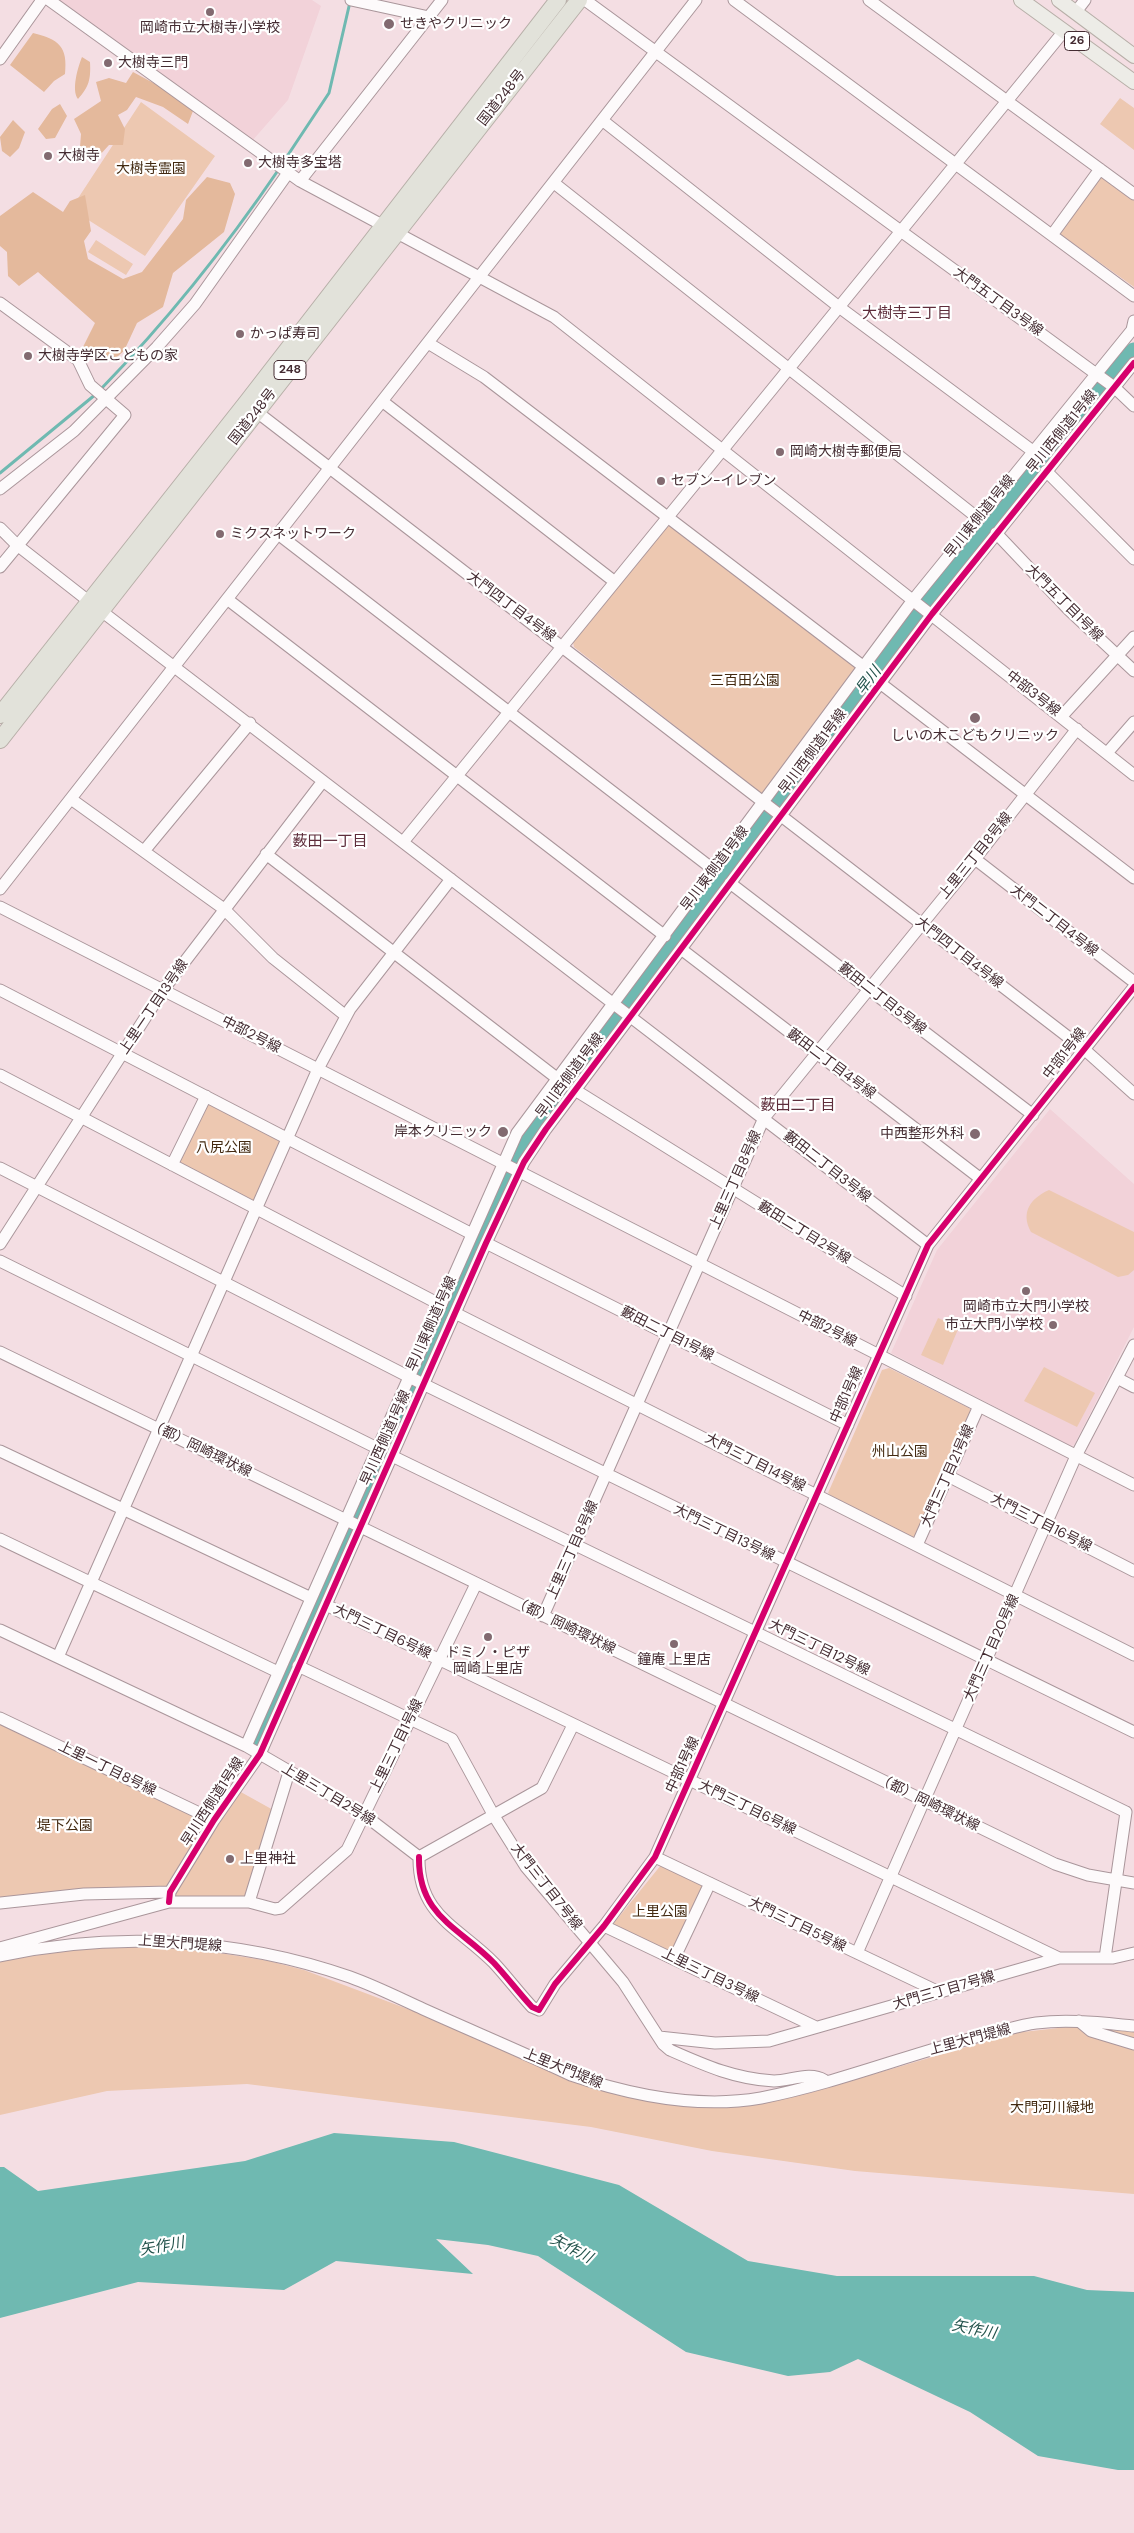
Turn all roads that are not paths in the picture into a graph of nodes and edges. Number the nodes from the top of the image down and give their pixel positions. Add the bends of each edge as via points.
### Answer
1 (42, 0) edge
2 (49, 0) edge
3 (442, 0) edge
4 (558, 0) edge
5 (579, 0) edge
6 (585, 0) edge
7 (696, 0) edge
8 (734, 0) edge
9 (869, 0) edge
10 (1021, 0) edge
11 (1059, 0) edge
12 (1085, 0) edge
13 (356, 1) edge
14 (1075, 13) junction
15 (429, 17) junction
16 (1064, 31) junction
17 (656, 52) junction
18 (1134, 56) edge
19 (0, 59) edge
20 (1134, 82) edge
21 (1006, 100) junction
22 (602, 120) junction
23 (956, 163) junction
24 (1100, 169) junction
25 (288, 173) junction
26 (300, 181) junction
27 (554, 183) junction
28 (1134, 194) edge
29 (389, 228) junction
30 (900, 230) junction
31 (1052, 234) junction
32 (480, 276) junction
33 (1134, 296) edge
34 (0, 303) edge
35 (839, 307) junction
36 (1134, 321) edge
37 (428, 343) junction
38 (1134, 362) edge
39 (789, 369) junction
40 (1096, 374) junction
41 (1114, 387) junction
42 (106, 400) junction
43 (382, 401) junction
44 (1134, 406) edge
45 (258, 412) junction
46 (722, 449) junction
47 (1034, 452) junction
48 (330, 468) junction
49 (1046, 471) junction
50 (0, 489) edge
51 (667, 517) junction
52 (979, 518) junction
53 (0, 528) edge
54 (996, 533) junction
55 (278, 534) junction
56 (17, 545) junction
57 (1134, 559) edge
58 (0, 567) edge
59 (615, 582) junction
60 (227, 599) junction
61 (913, 600) junction
62 (95, 606) junction
63 (932, 614) junction
64 (1134, 637) edge
65 (563, 647) junction
66 (1117, 656) junction
67 (176, 666) junction
68 (864, 667) junction
69 (1134, 671) edge
70 (880, 683) junction
71 (509, 712) junction
72 (0, 715) edge
73 (1061, 716) junction
74 (1134, 722) edge
75 (250, 723) junction
76 (1077, 729) junction
77 (0, 740) edge
78 (1106, 753) junction
79 (1134, 775) edge
80 (456, 777) junction
81 (324, 780) junction
82 (1024, 794) junction
83 (71, 799) junction
84 (765, 802) junction
85 (781, 816) junction
86 (403, 842) junction
87 (144, 851) junction
88 (266, 854) junction
89 (975, 860) junction
90 (714, 870) junction
91 (1134, 878) edge
92 (450, 879) junction
93 (730, 883) junction
94 (0, 889) edge
95 (0, 907) edge
96 (224, 909) junction
97 (921, 923) junction
98 (665, 936) junction
99 (681, 949) junction
100 (394, 953) junction
101 (1134, 982) edge
102 (1134, 987) edge
103 (868, 989) junction
104 (0, 990) edge
105 (163, 990) junction
106 (614, 1003) junction
107 (346, 1016) junction
108 (631, 1016) junction
109 (1085, 1050) junction
110 (122, 1054) junction
111 (816, 1054) junction
112 (318, 1069) junction
113 (0, 1075) edge
114 (558, 1079) junction
115 (575, 1090) junction
116 (1134, 1094) edge
117 (206, 1096) junction
118 (1032, 1115) junction
119 (81, 1118) junction
120 (764, 1118) junction
121 (288, 1138) junction
122 (503, 1164) junction
123 (172, 1165) junction
124 (0, 1168) edge
125 (519, 1172) junction
126 (981, 1179) junction
127 (37, 1187) junction
128 (732, 1188) junction
129 (256, 1209) junction
130 (472, 1234) junction
131 (486, 1243) junction
132 (0, 1244) edge
133 (928, 1245) junction
134 (0, 1261) edge
135 (700, 1264) junction
136 (224, 1283) junction
137 (906, 1296) junction
138 (441, 1305) junction
139 (455, 1313) junction
140 (668, 1334) junction
141 (1134, 1345) edge
142 (0, 1352) edge
143 (879, 1355) junction
144 (192, 1357) junction
145 (409, 1377) junction
146 (1117, 1378) junction
147 (423, 1384) junction
148 (1134, 1387) edge
149 (637, 1404) junction
150 (979, 1406) junction
151 (848, 1425) junction
152 (160, 1430) junction
153 (377, 1448) junction
154 (0, 1450) edge
155 (392, 1456) junction
156 (1076, 1456) junction
157 (606, 1474) junction
158 (948, 1476) junction
159 (1134, 1485) edge
160 (818, 1494) junction
161 (124, 1510) junction
162 (345, 1520) junction
163 (1045, 1526) junction
164 (360, 1528) junction
165 (0, 1538) edge
166 (575, 1544) junction
167 (917, 1545) junction
168 (786, 1563) junction
169 (1134, 1571) edge
170 (91, 1582) junction
171 (476, 1584) junction
172 (1016, 1595) junction
173 (311, 1598) junction
174 (326, 1606) junction
175 (543, 1616) junction
176 (0, 1630) edge
177 (756, 1632) junction
178 (1134, 1655) edge
179 (58, 1657) junction
180 (439, 1660) junction
181 (986, 1660) junction
182 (298, 1666) junction
183 (278, 1672) junction
184 (724, 1704) junction
185 (0, 1718) edge
186 (410, 1720) junction
187 (572, 1725) junction
188 (956, 1729) junction
189 (1134, 1732) edge
190 (246, 1746) junction
191 (260, 1754) junction
192 (289, 1772) junction
193 (689, 1780) junction
194 (924, 1801) junction
195 (1130, 1811) edge
196 (363, 1814) junction
197 (494, 1816) junction
198 (214, 1820) junction
199 (419, 1857) junction
200 (655, 1857) junction
201 (891, 1877) junction
202 (1115, 1881) junction
203 (710, 1883) junction
204 (1134, 1883) edge
205 (170, 1897) junction
206 (249, 1902) junction
207 (0, 1903) edge
208 (604, 1926) junction
209 (590, 1942) junction
210 (0, 1948) edge
211 (857, 1953) junction
212 (1134, 1953) edge
213 (0, 1956) edge
214 (674, 1958) junction
215 (1059, 1958) junction
216 (1105, 1958) junction
217 (939, 1992) junction
218 (1079, 2021) junction
219 (1134, 2026) edge
220 (816, 2027) junction
221 (659, 2037) junction
222 (1134, 2044) edge
223 (826, 2081) junction

1 - 19 street
2 - 25 street, 中部3号線
3 - 15 street
4 - 29 highway, 国道248号 / 248
5 - 29 highway, 国道248号 / 248
6 - 17 street, 大門五丁目3号線
7 - 17 street
8 - 23 street
9 - 21 street
10 - 16 main road, 26
11 - 14 main road, 26
12 - 14 street
13 - 15 street
14 - 18 main road, 26
15 - 26 street
16 - 20 main road, 26
16 - 21 street
17 - 22 street
17 - 30 street, 大門五丁目3号線
21 - 23 street
21 - 24 street
22 - 27 street
22 - 35 street
23 - 30 street
23 - 31 street
24 - 28 street
24 - 31 street
25 - 26 street, 中部3号線
25 - 42 street via 195,304
26 - 29 street, 中部3号線
27 - 32 street
27 - 39 street
29 - 32 street, 中部3号線
29 - 45 highway, 国道248号 / 248
29 - 62 highway, 国道248号 / 248 via 241,410
30 - 35 street
30 - 40 street, 大門五丁目3号線
31 - 33 street
32 - 37 street
32 - 46 street, 中部3号線 via 554,316
34 - 42 street via 78,360 90,385
35 - 39 street
35 - 47 street
36 - 40 street, 早川東側道1号線 via 1132,330
37 - 43 street
37 - 51 street via 484,377
38 - 41 street, 早川西側道1号線
39 - 46 street
39 - 52 street
40 - 41 street, 大門五丁目3号線
40 - 47 street, 早川東側道1号線
41 - 44 street
41 - 49 street, 早川西側道1号線
42 - 50 street via 74,432
42 - 56 street via 125,416
43 - 48 street
43 - 59 street
45 - 48 street, 大門四丁目4号線
45 - 62 highway, 国道248号 / 248
46 - 51 street
46 - 61 street, 中部3号線
47 - 52 street, 早川東側道1号線
48 - 55 street
48 - 65 street, 大門四丁目4号線
49 - 54 street, 早川西側道1号線
49 - 57 street
51 - 59 street
51 - 68 street
52 - 61 street, 早川東側道1号線
53 - 56 street, 藪田二丁目3号線
54 - 63 street, 早川西側道1号線
54 - 66 street, 大門五丁目1号線
55 - 60 street
55 - 71 street
56 - 58 street
56 - 62 street, 藪田二丁目3号線
59 - 65 street
60 - 67 street
60 - 80 street
61 - 63 street, 中部3号線
61 - 68 street, 早川東側道1号線
62 - 67 street, 藪田二丁目3号線
62 - 72 highway, 国道248号 / 248
62 - 77 highway, 国道248号 / 248
63 - 70 street, 早川西側道1号線
63 - 73 street, 中部3号線
64 - 66 street
65 - 71 street
65 - 84 street, 大門四丁目4号線
66 - 69 street, 大門五丁目1号線
66 - 73 street
67 - 75 street, 藪田二丁目3号線
67 - 83 street
68 - 84 street, 早川東側道1号線
70 - 82 street
70 - 85 street, 早川西側道1号線
71 - 80 street
71 - 90 street
73 - 76 street, 中部3号線
74 - 78 street
75 - 81 street, 藪田二丁目3号線
75 - 87 street
76 - 78 street, 中部3号線
76 - 82 street, 上里三丁目8号線
78 - 79 street, 中部3号線
80 - 86 street
80 - 98 street
81 - 86 street, 藪田二丁目3号線
81 - 88 street, 上里一丁目13号線
82 - 89 street, 上里三丁目8号線
82 - 91 street
83 - 87 street
83 - 94 street
84 - 85 street, 大門四丁目4号線
84 - 90 street, 早川東側道1号線
85 - 93 street, 早川西側道1号線
85 - 97 street, 大門四丁目4号線
86 - 92 street, 藪田二丁目3号線
87 - 96 street
88 - 96 street, 上里一丁目13号線
88 - 100 street
89 - 97 street, 上里三丁目8号線
89 - 101 street, 大門二丁目4号線
90 - 98 street, 早川東側道1号線
92 - 100 street
92 - 106 street, 藪田二丁目3号線
93 - 99 street, 早川西側道1号線
93 - 103 street, 藪田二丁目5号線
95 - 105 street, 中部2号線
96 - 105 street, 上里一丁目13号線
96 - 107 street via 273,958
97 - 103 street, 上里三丁目8号線
97 - 109 street, 大門四丁目4号線
98 - 106 street, 早川東側道1号線
99 - 108 street, 早川西側道1号線
99 - 111 street, 藪田二丁目4号線
100 - 107 street
100 - 114 street
102 - 109 street, 中部1号線
103 - 111 street, 上里三丁目8号線
103 - 118 street, 藪田二丁目5号線
104 - 110 street
105 - 110 street, 上里一丁目13号線
105 - 112 street, 中部2号線
106 - 108 street, 藪田二丁目3号線
106 - 114 street, 早川東側道1号線
107 - 112 street
108 - 115 street, 早川西側道1号線
108 - 120 street, 藪田二丁目3号線
109 - 116 street, 大門四丁目4号線
109 - 118 street, 中部1号線
110 - 117 street
110 - 119 street, 上里一丁目13号線
111 - 120 street, 上里三丁目8号線
111 - 126 street, 藪田二丁目4号線
112 - 121 street
112 - 122 street, 中部2号線
113 - 119 street
114 - 122 street, 早川東側道1号線 via 518,1134
115 - 125 street, 早川西側道1号線 via 546,1128
115 - 128 street, 藪田二丁目2号線
117 - 121 street
117 - 123 street
118 - 126 street, 中部1号線
119 - 123 street
119 - 127 street, 上里一丁目13号線
120 - 128 street, 上里三丁目8号線
120 - 133 street, 藪田二丁目3号線
121 - 129 street
121 - 130 street
122 - 125 street, 中部2号線
122 - 130 street, 早川東側道1号線
123 - 129 street
124 - 127 street, 大門三丁目13号線
125 - 131 street, 早川西側道1号線
125 - 135 street, 中部2号線
126 - 133 street, 中部1号線
127 - 132 street, 上里一丁目13号線
127 - 136 street, 大門三丁目13号線
128 - 135 street, 上里三丁目8号線
128 - 137 street, 藪田二丁目2号線
129 - 136 street
129 - 138 street
130 - 138 street, 早川東側道1号線
131 - 139 street, 早川西側道1号線
131 - 140 street, 藪田二丁目1号線
133 - 137 street, 中部1号線
134 - 144 street
135 - 140 street, 上里三丁目8号線
135 - 143 street, 中部2号線
136 - 144 street
136 - 145 street, 大門三丁目13号線
137 - 143 street, 中部1号線
138 - 145 street, 早川東側道1号線
139 - 147 street, 早川西側道1号線
139 - 149 street, 大門三丁目14号線
140 - 149 street, 上里三丁目8号線
140 - 151 street, 藪田二丁目1号線
141 - 146 street, 大門三丁目20号線
142 - 152 street, （都）岡崎環状線
143 - 150 street, 中部2号線
143 - 151 street, 中部1号線
144 - 152 street
144 - 153 street
145 - 147 street, 大門三丁目13号線
145 - 153 street, 早川東側道1号線
146 - 148 street
146 - 156 street, 大門三丁目20号線
147 - 155 street, 早川西側道1号線
147 - 157 street, 大門三丁目13号線
149 - 157 street, 上里三丁目8号線
149 - 160 street, 大門三丁目14号線
150 - 156 street, 中部2号線
150 - 158 street, 大門三丁目21号線
151 - 160 street, 中部1号線
152 - 161 street
152 - 162 street, （都）岡崎環状線
153 - 162 street, 早川東側道1号線
154 - 161 street
155 - 164 street, 早川西側道1号線
155 - 166 street, 大門三丁目12号線
156 - 159 street, 中部2号線
156 - 163 street, 大門三丁目20号線
157 - 166 street, 上里三丁目8号線
157 - 168 street, 大門三丁目13号線
158 - 163 street, 大門三丁目16号線
158 - 167 street, 大門三丁目21号線
160 - 167 street, 大門三丁目14号線
160 - 168 street, 中部1号線
161 - 170 street
161 - 173 street
162 - 164 street, （都）岡崎環状線
162 - 173 street, 早川東側道1号線
163 - 169 street, 大門三丁目16号線
163 - 172 street, 大門三丁目20号線
164 - 171 street, （都）岡崎環状線
164 - 174 street, 早川西側道1号線
165 - 170 street
166 - 175 street, 上里三丁目8号線
166 - 177 street, 大門三丁目12号線
167 - 172 street, 大門三丁目14号線
168 - 177 street, 中部1号線
168 - 181 street, 大門三丁目13号線
170 - 179 street
170 - 183 street
171 - 175 street, （都）岡崎環状線
171 - 180 street, 上里三丁目1号線
172 - 178 street, 大門三丁目14号線
172 - 181 street, 大門三丁目20号線
173 - 183 street, 早川東側道1号線
174 - 180 street, 大門三丁目6号線
174 - 182 street, 早川西側道1号線
175 - 184 street, （都）岡崎環状線
176 - 179 street, 上里三丁目2号線
177 - 184 street, 中部1号線
177 - 188 street, 大門三丁目12号線
179 - 190 street, 上里三丁目2号線
180 - 186 street, 上里三丁目1号線
180 - 187 street, 大門三丁目6号線
181 - 188 street, 大門三丁目20号線
181 - 189 street, 大門三丁目13号線
182 - 186 street, 大門三丁目7号線
182 - 191 street, 早川西側道1号線
183 - 190 street, 早川東側道1号線
184 - 193 street, 中部1号線
184 - 194 street, （都）岡崎環状線
185 - 198 street, 上里一丁目8号線
186 - 196 street, 上里三丁目1号線
186 - 197 street, 大門三丁目7号線 via 452,1739
187 - 193 street, 大門三丁目6号線
187 - 197 street via 542,1788
188 - 194 street, 大門三丁目20号線
188 - 195 street, 大門三丁目12号線
190 - 191 street, 上里三丁目2号線
191 - 192 street, 上里三丁目2号線
191 - 198 street, 早川西側道1号線
192 - 196 street, 上里三丁目2号線
192 - 206 street
193 - 200 street, 中部1号線
193 - 201 street, 大門三丁目6号線
194 - 201 street, 大門三丁目20号線
194 - 202 street, （都）岡崎環状線 via 1055,1864
195 - 202 street
196 - 199 street, 上里三丁目2号線
196 - 206 street, 上里三丁目1号線 via 347,1850 280,1908
197 - 199 street
197 - 209 street, 大門三丁目7号線 via 526,1867
198 - 205 street, 早川西側道1号線
199 - 209 street via 419,1876 438,1916 493,1962 538,2010
200 - 203 street, 大門三丁目5号線
200 - 208 street, 中部1号線
201 - 211 street, 大門三丁目20号線
201 - 215 street, 大門三丁目6号線
202 - 204 street, （都）岡崎環状線
202 - 216 street
203 - 211 street, 大門三丁目5号線
203 - 214 street
205 - 206 street
205 - 207 street via 84,1894
205 - 210 street
208 - 209 street, 中部1号線
208 - 214 street, 上里三丁目3号線
209 - 221 street, 大門三丁目7号線 via 623,1982
211 - 217 street, 大門三丁目5号線
212 - 216 street, 大門三丁目7号線
213 - 223 street, 上里大門堤線 via 40,1947 110,1940 233,1948 350,1977 571,2075 615,2089 699,2101 736,2100 761,2098
214 - 220 street, 上里三丁目3号線
215 - 216 street, 大門三丁目7号線
215 - 217 street, 大門三丁目7号線
217 - 220 street, 大門三丁目7号線
218 - 219 street, 上里大門堤線
218 - 222 street via 1091,2031
218 - 223 street, 上里大門堤線 via 1025,2026 970,2038
220 - 221 street, 大門三丁目7号線 via 769,2041 715,2043
221 - 223 street via 670,2050 720,2072 775,2081 802,2077 820,2077

